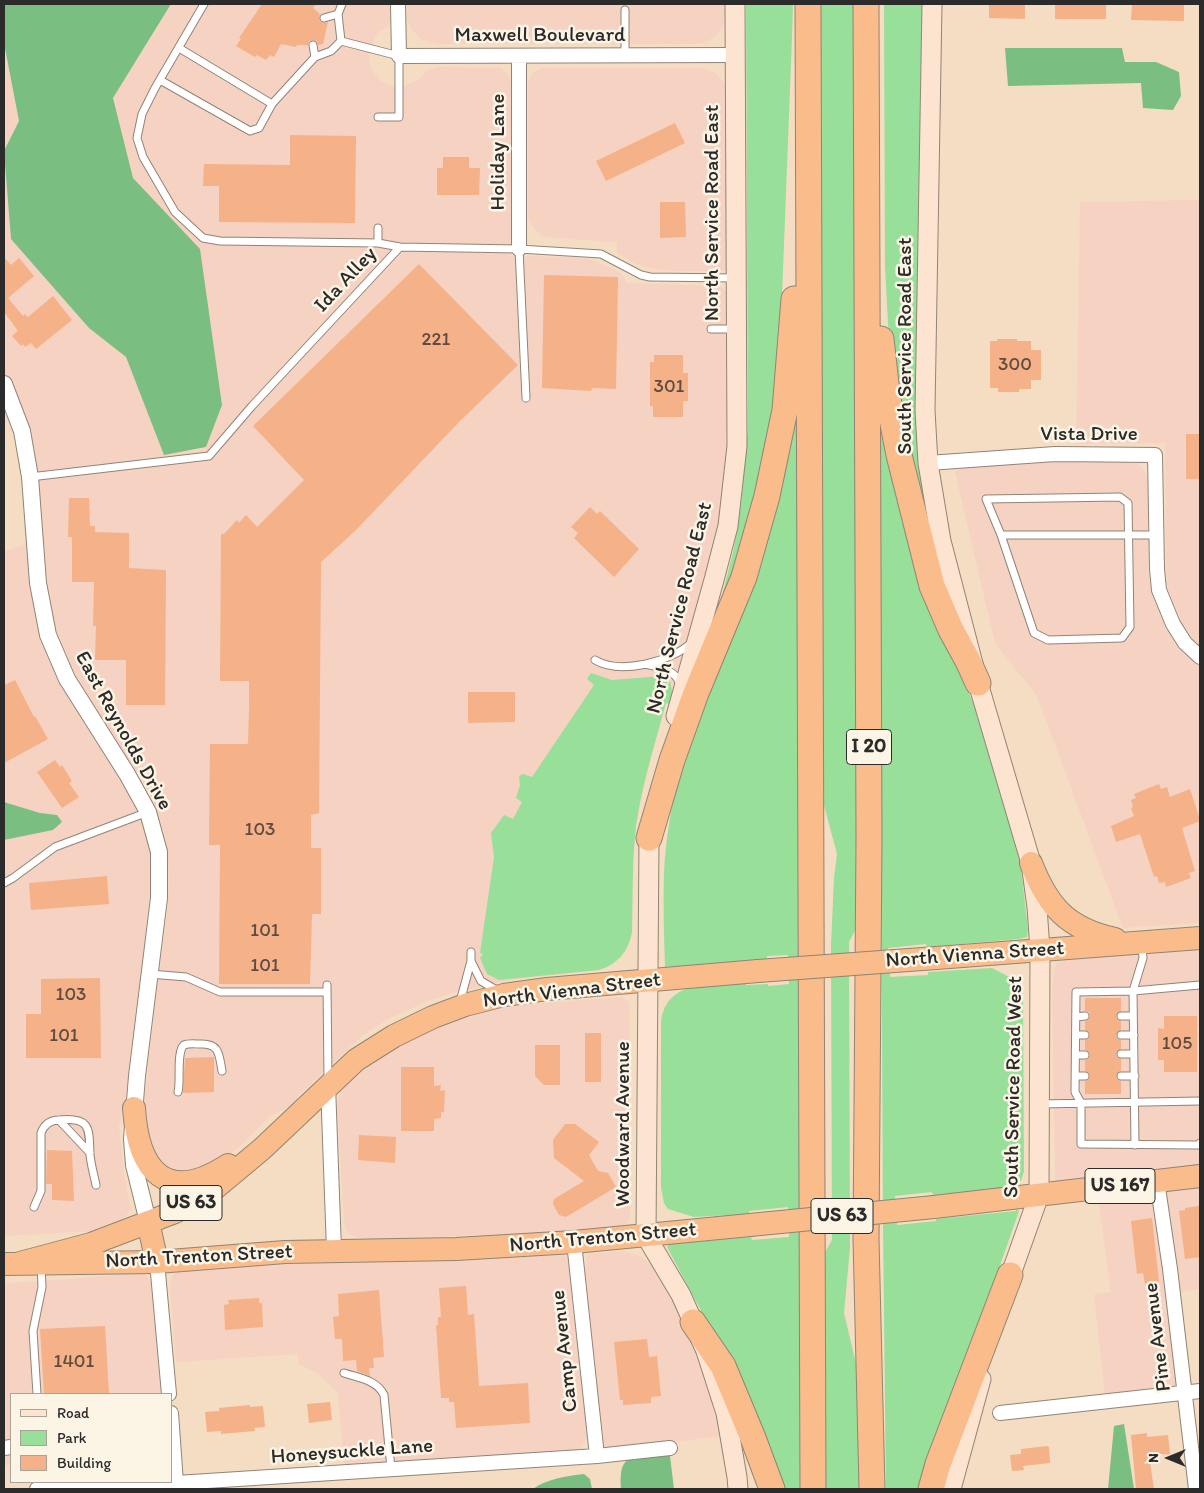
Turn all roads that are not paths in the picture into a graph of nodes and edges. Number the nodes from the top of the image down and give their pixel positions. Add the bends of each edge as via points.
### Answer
1 (204, 4) edge
2 (342, 4) edge
3 (398, 4) edge
4 (735, 4) edge
5 (808, 4) edge
6 (866, 4) edge
7 (932, 4) edge
8 (625, 10) dead end
9 (338, 14) junction
10 (324, 18) dead end
11 (341, 41) junction
12 (313, 45) dead end
13 (179, 48) junction
14 (735, 55) junction
15 (399, 56) junction
16 (519, 56) junction
17 (625, 56) junction
18 (314, 57) junction
19 (160, 80) junction
20 (272, 104) junction
21 (378, 117) dead end
22 (808, 127) junction
23 (866, 186) junction
24 (378, 228) dead end
25 (378, 243) junction
26 (400, 247) junction
27 (519, 249) junction
28 (737, 278) junction
29 (711, 329) dead end
30 (737, 329) junction
31 (4, 384) edge
32 (526, 398) dead end
33 (928, 463) junction
34 (30, 477) junction
35 (1001, 535) junction
36 (1127, 535) junction
37 (1156, 535) junction
38 (699, 636) junction
39 (1200, 657) edge
40 (595, 660) dead end
41 (645, 664) junction
42 (978, 683) junction
43 (681, 698) junction
44 (148, 812) junction
45 (648, 838) junction
46 (1031, 863) junction
47 (4, 883) edge
48 (1200, 938) edge
49 (1137, 942) junction
50 (1040, 950) junction
51 (471, 952) dead end
52 (471, 961) junction
53 (150, 974) junction
54 (647, 980) junction
55 (1200, 986) edge
56 (1133, 991) junction
57 (504, 995) junction
58 (459, 1008) junction
59 (1085, 1016) dead end
60 (1121, 1016) dead end
61 (1133, 1016) junction
62 (1076, 1017) junction
63 (1076, 1035) junction
64 (1085, 1035) dead end
65 (1121, 1035) dead end
66 (1134, 1035) junction
67 (1121, 1054) dead end
68 (1134, 1054) junction
69 (1076, 1055) junction
70 (1085, 1055) dead end
71 (222, 1072) dead end
72 (1075, 1076) junction
73 (1085, 1076) dead end
74 (1121, 1076) dead end
75 (1135, 1076) junction
76 (328, 1085) junction
77 (178, 1092) dead end
78 (1200, 1101) edge
79 (1135, 1102) junction
80 (1081, 1103) junction
81 (1039, 1104) junction
82 (134, 1108) junction
83 (59, 1120) junction
84 (288, 1124) junction
85 (1200, 1143) edge
86 (1135, 1145) junction
87 (90, 1153) junction
88 (1200, 1176) edge
89 (1156, 1181) junction
90 (96, 1185) dead end
91 (1039, 1196) junction
92 (34, 1207) dead end
93 (148, 1222) junction
94 (646, 1236) junction
95 (574, 1242) junction
96 (334, 1250) junction
97 (157, 1262) junction
98 (22, 1263) edge
99 (1010, 1275) junction
100 (693, 1322) junction
101 (344, 1373) dead end
102 (1200, 1391) edge
103 (1185, 1392) junction
104 (37, 1393) edge
105 (170, 1393) edge
106 (1000, 1414) dead end
107 (172, 1437) edge
108 (670, 1448) dead end
109 (597, 1456) junction
110 (391, 1469) junction
111 (176, 1483) junction
112 (37, 1489) edge
113 (738, 1489) edge
114 (772, 1489) edge
115 (813, 1489) edge
116 (872, 1489) edge
117 (931, 1489) edge
118 (952, 1489) edge
119 (1196, 1489) edge

1 - 13 lane
2 - 9 lane
3 - 15 street
4 - 14 main road, North Service Road East
5 - 22 highway
6 - 23 highway, I 20
7 - 33 main road, South Service Road East via 925,410
8 - 17 lane
9 - 10 lane
9 - 11 lane
11 - 15 lane
11 - 18 lane via 331,51
12 - 18 lane
13 - 19 lane
13 - 20 lane
14 - 17 street, Maxwell Boulevard
14 - 28 main road, North Service Road East
15 - 16 street, Maxwell Boulevard
15 - 21 lane via 399,117
16 - 17 street, Maxwell Boulevard
16 - 27 street, Holiday Lane
18 - 20 lane
19 - 20 lane via 250,131 259,128
19 - 25 lane via 142,114 137,138 143,157 175,212 203,238 220,241
22 - 45 highway via 785,410 767,496 744,577 696,693
22 - 115 highway
23 - 42 highway via 887,393 899,456 932,586 950,630
23 - 116 highway, I 20 via 869,849 866,1239
24 - 25 lane
25 - 26 lane
26 - 27 lane, Ida Alley
26 - 34 lane, Ida Alley via 209,456
27 - 28 lane, Ida Alley via 601,254 650,277
27 - 32 lane
28 - 30 main road, North Service Road East
29 - 30 lane
30 - 38 main road, North Service Road East via 737,446 728,526
31 - 34 street, East Reynolds Drive via 22,431
33 - 37 street, Vista Drive via 1055,454 1154,455
33 - 42 main road, South Service Road East via 941,540
34 - 44 street, East Reynolds Drive via 38,583 48,635 67,679
35 - 36 lane
35 - 36 lane via 986,499 1120,497 1128,503
35 - 36 lane via 1034,633 1048,640 1122,638 1130,627
36 - 37 lane
37 - 39 street, Vista Drive via 1158,590 1173,624
38 - 41 lane via 678,653
38 - 43 main road, North Service Road East
40 - 41 lane via 616,666
41 - 43 lane via 679,678
42 - 46 main road, South Service Road West
43 - 45 main road, North Service Road East via 662,759
44 - 47 lane via 55,847
44 - 53 street, East Reynolds Drive via 159,852 159,898
45 - 54 main road, North Service Road East
46 - 49 highway via 1050,900 1068,919 1088,931
46 - 50 main road, South Service Road West
48 - 49 highway, North Vienna Street
49 - 50 highway, North Vienna Street
49 - 56 lane via 1143,958
50 - 54 highway, North Vienna Street / US 63, bridge
50 - 81 main road, South Service Road West
51 - 52 lane
52 - 57 lane via 481,981
52 - 58 lane
53 - 76 lane via 186,977 220,992 327,988
53 - 82 street, East Reynolds Drive
54 - 57 highway, North Vienna Street / US 63
54 - 94 main road, Woodward Avenue
55 - 56 lane
56 - 61 lane
56 - 62 lane via 1076,992
57 - 58 highway, North Vienna Street / US 63
58 - 76 highway, North Vienna Street / US 63 via 394,1036 356,1060
59 - 62 lane
60 - 61 lane
61 - 66 lane
62 - 63 lane
63 - 64 lane
63 - 69 lane
65 - 66 lane
66 - 68 lane
67 - 68 lane
68 - 75 lane
69 - 70 lane
69 - 72 lane
71 - 77 lane via 214,1046 184,1045 180,1052
72 - 73 lane
72 - 80 lane via 1075,1092
74 - 75 lane
75 - 79 lane
76 - 84 highway, North Vienna Street / US 63
76 - 96 street
78 - 79 lane
79 - 80 lane
79 - 86 lane
80 - 81 lane
80 - 86 lane via 1081,1144
81 - 91 main road, South Service Road West
82 - 84 highway via 135,1125 145,1159 162,1177 179,1182 201,1179 217,1172
82 - 93 street, East Reynolds Drive via 132,1152
83 - 87 lane
83 - 87 lane via 83,1122 90,1134
83 - 92 lane via 47,1124 42,1133 41,1190
84 - 93 highway, North Vienna Street / US 63 via 208,1194
85 - 86 lane
87 - 90 lane
88 - 89 highway, North Trenton Street / US 167
89 - 91 highway, North Trenton Street / US 167
89 - 103 street, Pine Avenue
91 - 94 highway, North Trenton Street / US 63, bridge
91 - 99 main road, South Service Road West
93 - 97 highway
93 - 98 highway, North Vienna Street / US 63 via 91,1244
94 - 95 highway, North Trenton Street / US 63
94 - 100 main road, Woodward Avenue
95 - 96 highway, North Trenton Street / US 63 via 412,1251
95 - 109 street, Camp Avenue
96 - 97 highway, North Trenton Street / US 63
97 - 98 highway, North Trenton Street / US 63
97 - 105 street
98 - 104 lane via 42,1287 33,1331
99 - 117 highway
99 - 118 main road, South Service Road West
100 - 113 main road, Woodward Avenue via 726,1413
100 - 114 highway via 723,1366
101 - 110 lane via 373,1382 384,1395
102 - 103 street
103 - 106 street
103 - 119 street, Pine Avenue
107 - 111 street
108 - 109 street, Honeysuckle Lane
109 - 110 street, Honeysuckle Lane
110 - 111 street, Honeysuckle Lane
111 - 112 street, Honeysuckle Lane

